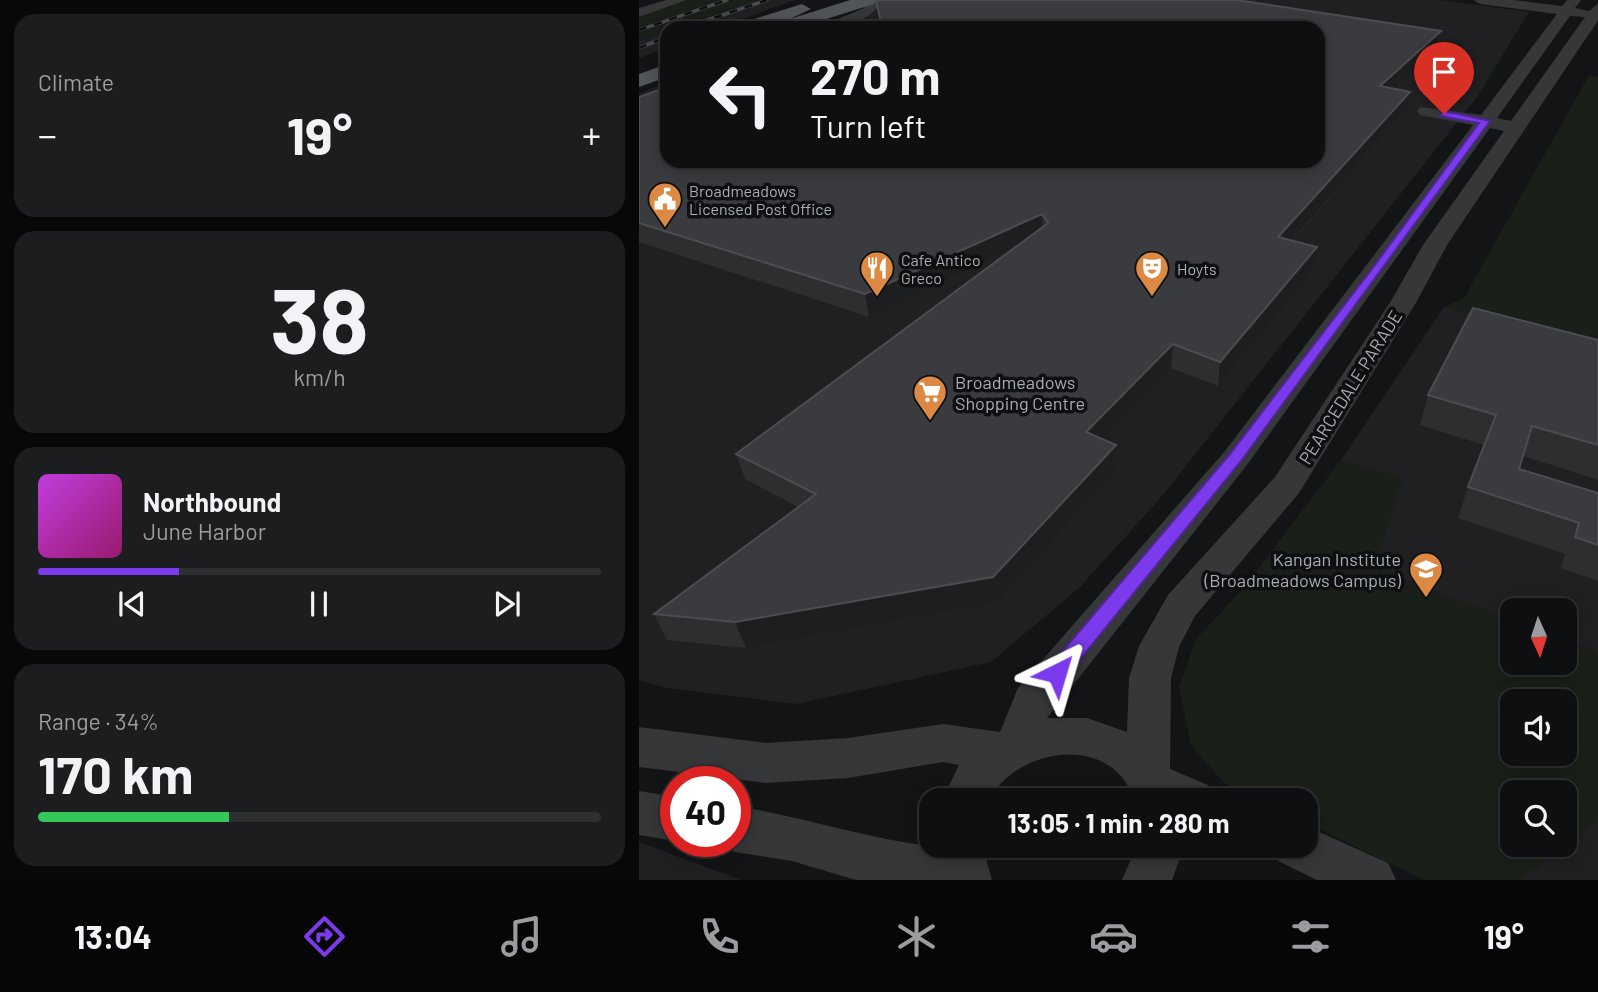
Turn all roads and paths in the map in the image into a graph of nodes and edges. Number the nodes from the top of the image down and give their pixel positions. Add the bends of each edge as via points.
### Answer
1 (680, 0) edge
2 (831, 0) edge
3 (868, 0) edge
4 (878, 0) edge
5 (1480, 0) edge
6 (639, 6) edge
7 (1569, 6) edge
8 (657, 7) junction
9 (639, 13) edge
10 (1596, 15) edge
11 (766, 21) edge
12 (802, 21) edge
13 (842, 21) edge
14 (660, 58) edge
15 (639, 66) edge
16 (660, 73) edge
17 (639, 81) edge
18 (1426, 111) dead end
19 (1500, 124) junction
20 (639, 747) edge
21 (1013, 748) junction
22 (1152, 786) edge
23 (972, 788) edge
24 (639, 813) edge
25 (660, 816) edge
26 (751, 832) edge
27 (1318, 856) edge
28 (1156, 858) edge
29 (963, 867) edge
30 (1147, 880) edge
31 (1371, 880) edge

1 - 8 street
2 - 11 main road
3 - 12 main road
4 - 13 street via 869,10
5 - 7 street
6 - 8 street
7 - 10 street
7 - 19 street, PEARCEDALE PARADE
8 - 9 street
10 - 19 street, PEARCEDALE PARADE via 1550,74
14 - 15 main road
16 - 17 main road
18 - 19 street
19 - 21 street, PEARCEDALE PARADE via 1377,271 1236,457 1033,701
19 - 22 street, PEARCEDALE PARADE via 1404,301 1287,485 1181,606 1159,646 1150,678
20 - 21 street via 766,763 848,758 943,743
21 - 22 street via 1046,736 1072,734 1096,739 1119,750
21 - 23 street via 978,776
24 - 25 street
26 - 29 street via 862,858
27 - 31 street
28 - 30 street

